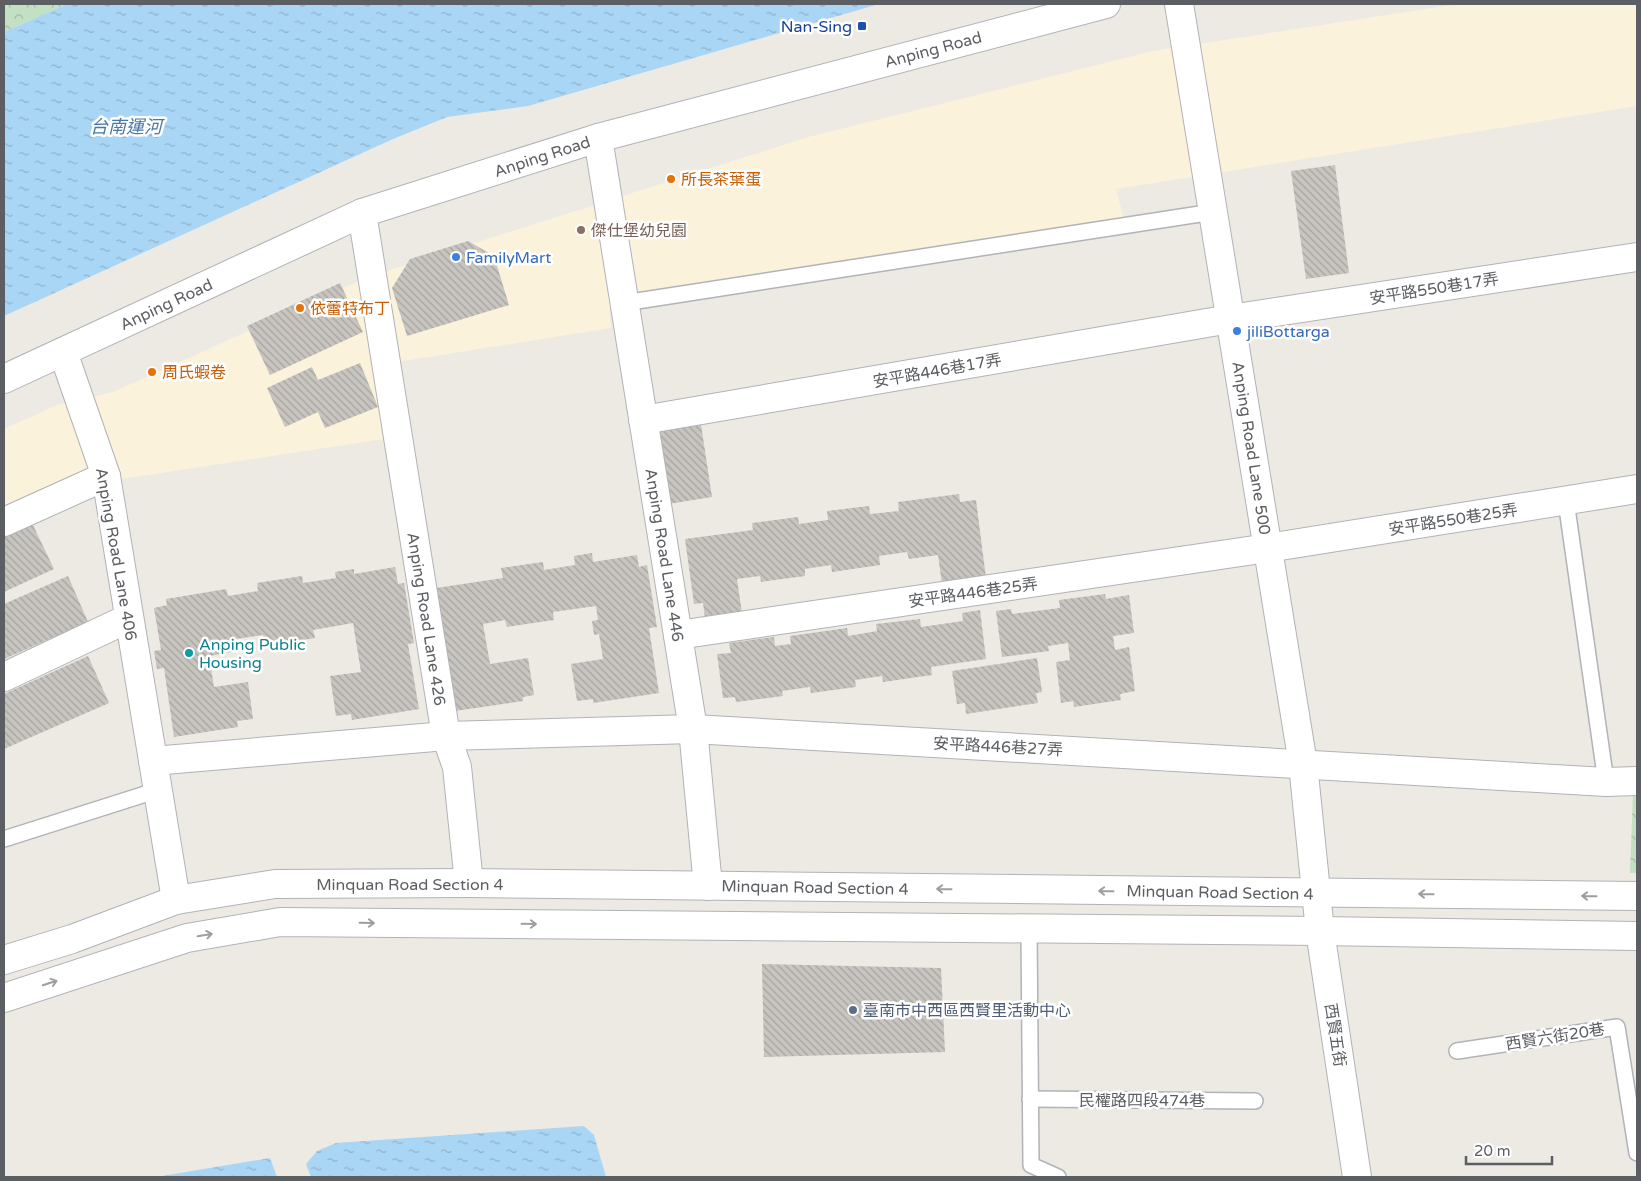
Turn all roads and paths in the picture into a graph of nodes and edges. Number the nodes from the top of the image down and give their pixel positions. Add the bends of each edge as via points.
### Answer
1 (1106, 4) edge
2 (1179, 4) edge
3 (598, 138) junction
4 (1213, 212) junction
5 (362, 213) junction
6 (1637, 257) edge
7 (624, 303) junction
8 (1230, 319) junction
9 (63, 352) junction
10 (4, 379) edge
11 (643, 420) junction
12 (106, 476) junction
13 (1637, 489) edge
14 (1566, 501) junction
15 (4, 522) edge
16 (1268, 548) junction
17 (130, 618) junction
18 (678, 635) junction
19 (4, 677) edge
20 (693, 728) junction
21 (446, 736) junction
22 (153, 761) junction
23 (1303, 764) junction
24 (1637, 781) edge
25 (1606, 782) junction
26 (158, 790) junction
27 (4, 839) edge
28 (469, 883) junction
29 (708, 886) junction
30 (1316, 893) junction
31 (1637, 896) edge
32 (176, 900) junction
33 (1029, 929) junction
34 (1320, 931) junction
35 (1637, 936) edge
36 (4, 960) edge
37 (4, 998) edge
38 (1457, 1051) dead end
39 (1030, 1099) junction
40 (1255, 1101) dead end
41 (1637, 1153) edge
42 (1058, 1177) edge
43 (1358, 1177) edge

1 - 3 street, Anping Road
2 - 4 street, Anping Road Lane 500
3 - 5 street, Anping Road
3 - 7 street, Anping Road Lane 446
4 - 7 lane
4 - 8 street, Anping Road Lane 500
5 - 9 street, Anping Road
5 - 21 street, Anping Road Lane 426
6 - 8 street, 安平路550巷17弄
7 - 11 street, Anping Road Lane 446
8 - 11 street, 安平路446巷17弄
8 - 16 street, Anping Road Lane 500
9 - 10 street, Anping Road
9 - 12 street, Anping Road Lane 406
11 - 18 street, Anping Road Lane 446
12 - 15 street
12 - 17 street, Anping Road Lane 406
13 - 14 street, 安平路550巷25弄
14 - 16 street, 安平路550巷25弄
14 - 25 lane
16 - 18 street, 安平路446巷25弄
16 - 23 street, Anping Road Lane 500
17 - 19 street
17 - 22 street, Anping Road Lane 406
18 - 20 street, Anping Road Lane 446
20 - 21 street
20 - 23 street, 安平路446巷27弄
20 - 29 street, Anping Road Lane 446
21 - 22 street
21 - 28 street, Anping Road Lane 426 via 457,767
22 - 26 street, Anping Road Lane 406
23 - 25 street, 安平路446巷27弄
23 - 30 street, Anping Road Lane 500
24 - 25 street, 安平路446巷27弄
26 - 27 lane
26 - 32 street, Anping Road Lane 406
28 - 29 street, Minquan Road Section 4
28 - 32 street, Minquan Road Section 4 via 275,884
30 -> 29 street, Minquan Road Section 4
31 -> 30 street, Minquan Road Section 4
30 - 34 street, 西賢五街
32 - 36 street, Minquan Road Section 4 via 72,939
33 - 34 street
37 -> 33 street via 187,938 280,922
33 - 39 lane
34 - 35 street
34 - 43 street, 西賢五街
38 - 41 lane, 西賢六街20巷 via 1617,1027
39 - 40 lane, 民權路四段474巷
39 - 42 lane via 1031,1165

